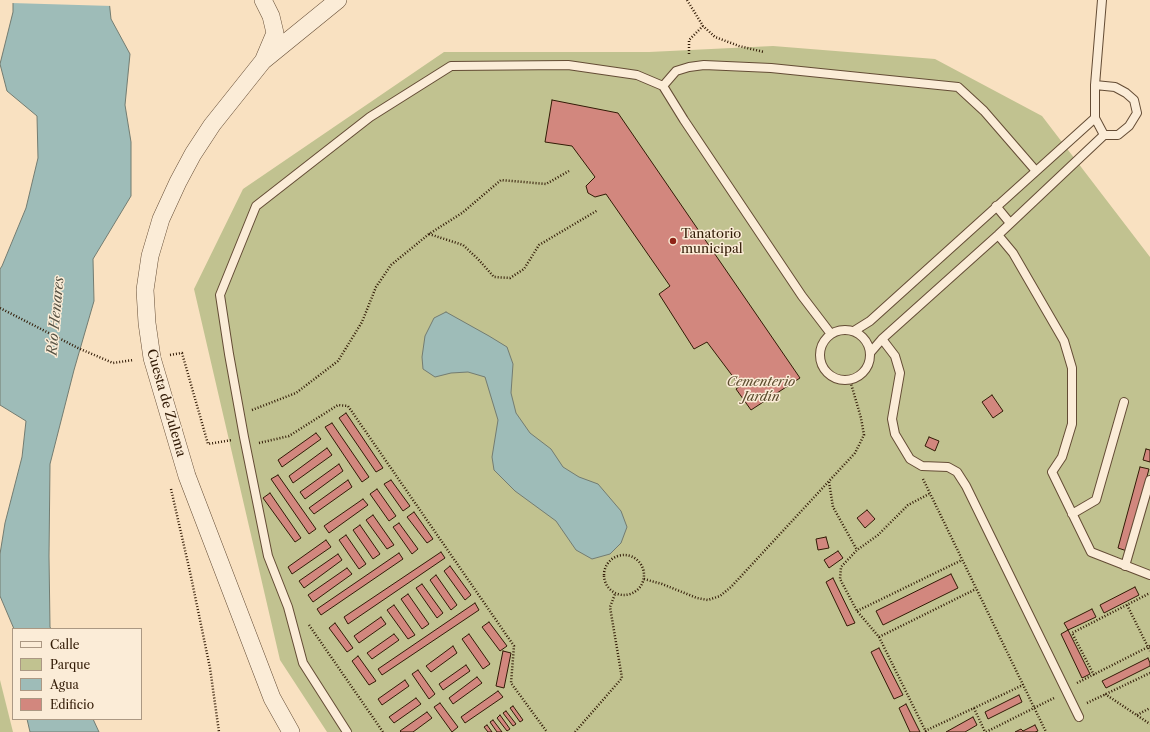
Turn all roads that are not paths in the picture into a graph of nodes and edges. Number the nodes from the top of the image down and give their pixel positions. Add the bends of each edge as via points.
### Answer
1 (263, 0) edge
2 (338, 0) edge
3 (1102, 0) edge
4 (263, 62) junction
5 (1095, 85) junction
6 (663, 86) junction
7 (1095, 118) junction
8 (1104, 135) junction
9 (1036, 171) junction
10 (996, 206) junction
11 (1010, 223) junction
12 (998, 235) junction
13 (854, 331) junction
14 (831, 334) junction
15 (882, 339) junction
16 (870, 352) junction
17 (1124, 402) dead end
18 (1150, 480) edge
19 (1072, 514) junction
20 (1125, 566) junction
21 (1150, 575) edge
22 (1079, 717) dead end
23 (291, 732) edge
24 (347, 732) edge

1 - 4 street via 275,32
2 - 4 street
3 - 5 lane
4 - 23 street, Cuesta de Zulema via 212,125 178,182 161,219 150,256 145,290 152,358 187,476 272,698
5 - 7 lane
5 - 8 lane via 1115,87 1126,93 1134,100 1137,113 1129,126 1118,135
6 - 9 lane via 676,71 704,65 772,68 958,87 984,111
6 - 14 lane via 802,296
6 - 24 lane via 637,75 568,65 451,66 370,117 256,206 220,295 229,354 268,556 288,606 304,663
7 - 8 lane
7 - 9 lane
8 - 11 lane
9 - 10 lane
10 - 11 lane
10 - 13 lane via 870,321
11 - 12 lane
12 - 15 lane
12 - 19 lane via 1013,252 1064,341 1072,368 1072,424 1062,457 1052,472
13 - 14 lane via 838,331
13 - 16 lane via 865,340
14 - 16 lane via 820,350 824,370 831,377 850,380 859,376 870,362
15 - 16 lane
15 - 22 lane via 896,356 900,373 892,419 895,434 910,459 922,466 948,468 957,472
17 - 19 lane via 1096,500
18 - 20 lane
19 - 20 lane via 1091,552
20 - 21 lane

